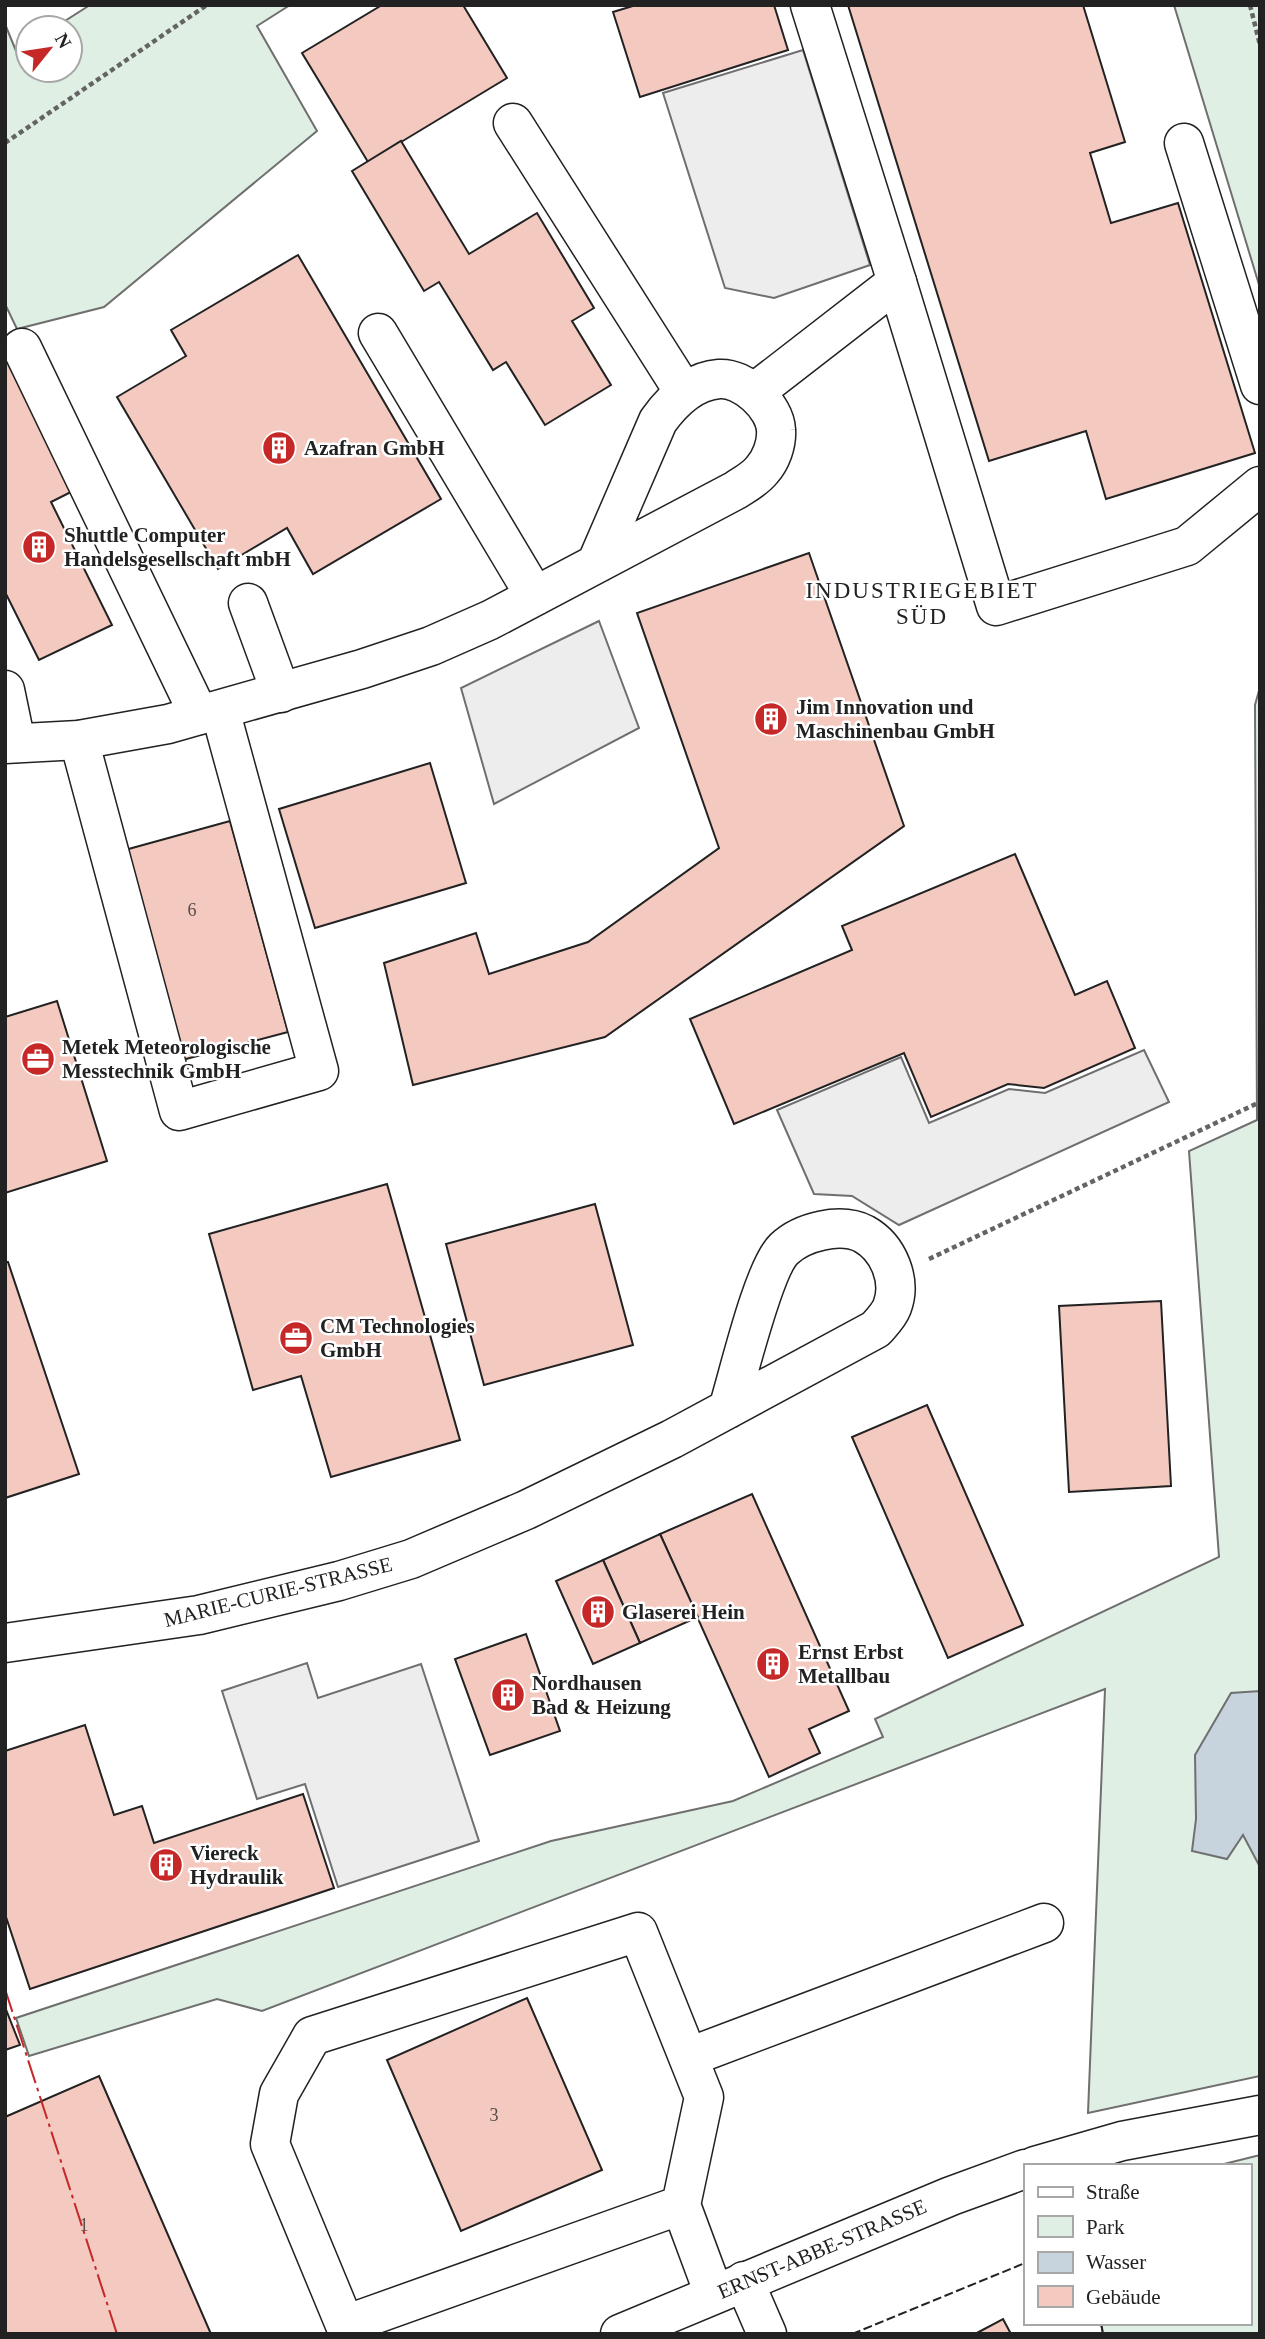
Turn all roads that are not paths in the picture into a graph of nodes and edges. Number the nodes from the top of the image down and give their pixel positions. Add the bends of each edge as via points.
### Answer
1 (810, 5) edge
2 (513, 123) dead end
3 (1184, 143) dead end
4 (897, 282) junction
5 (378, 333) dead end
6 (22, 348) dead end
7 (1260, 385) edge
8 (684, 392) junction
9 (755, 392) junction
10 (1260, 486) edge
11 (597, 562) junction
12 (535, 596) junction
13 (247, 603) dead end
14 (5, 690) edge
15 (281, 693) junction
16 (220, 710) junction
17 (79, 740) junction
18 (11, 744) edge
19 (335, 1088) dead end
20 (728, 1409) junction
21 (5, 1643) edge
22 (1044, 1923) dead end
23 (688, 2057) junction
24 (1260, 2115) edge
25 (1042, 2164) edge
26 (1024, 2169) edge
27 (681, 2205) junction
28 (729, 2288) junction
29 (620, 2334) edge
30 (767, 2334) edge

1 - 4 street
2 - 8 street
3 - 7 street
4 - 9 street
4 - 10 street via 996,606 1187,546
5 - 12 street
6 - 16 street
8 - 9 street via 721,379
8 - 11 street via 658,421
9 - 11 street via 776,428 771,457 763,470 736,490
11 - 12 street
12 - 15 street via 431,646
13 - 15 street
14 - 18 street
15 - 16 street
16 - 17 street
16 - 17 street via 319,1071 179,1111
16 - 19 street
17 - 18 street
20 - 20 street, MARIE-CURIE-STRASSE via 876,1328 891,1310 896,1293 896,1275 876,1244 863,1234 827,1230 805,1236 783,1250 769,1272
20 - 21 street, MARIE-CURIE-STRASSE via 526,1510 411,1559 200,1615
22 - 23 street
23 - 27 street via 704,2097
23 - 27 street via 638,1932 312,2036 279,2094 270,2144 345,2325
24 - 25 street via 1122,2141
26 - 28 street, ERNST-ABBE-STRASSE
27 - 28 street
28 - 29 street, ERNST-ABBE-STRASSE
28 - 30 street

